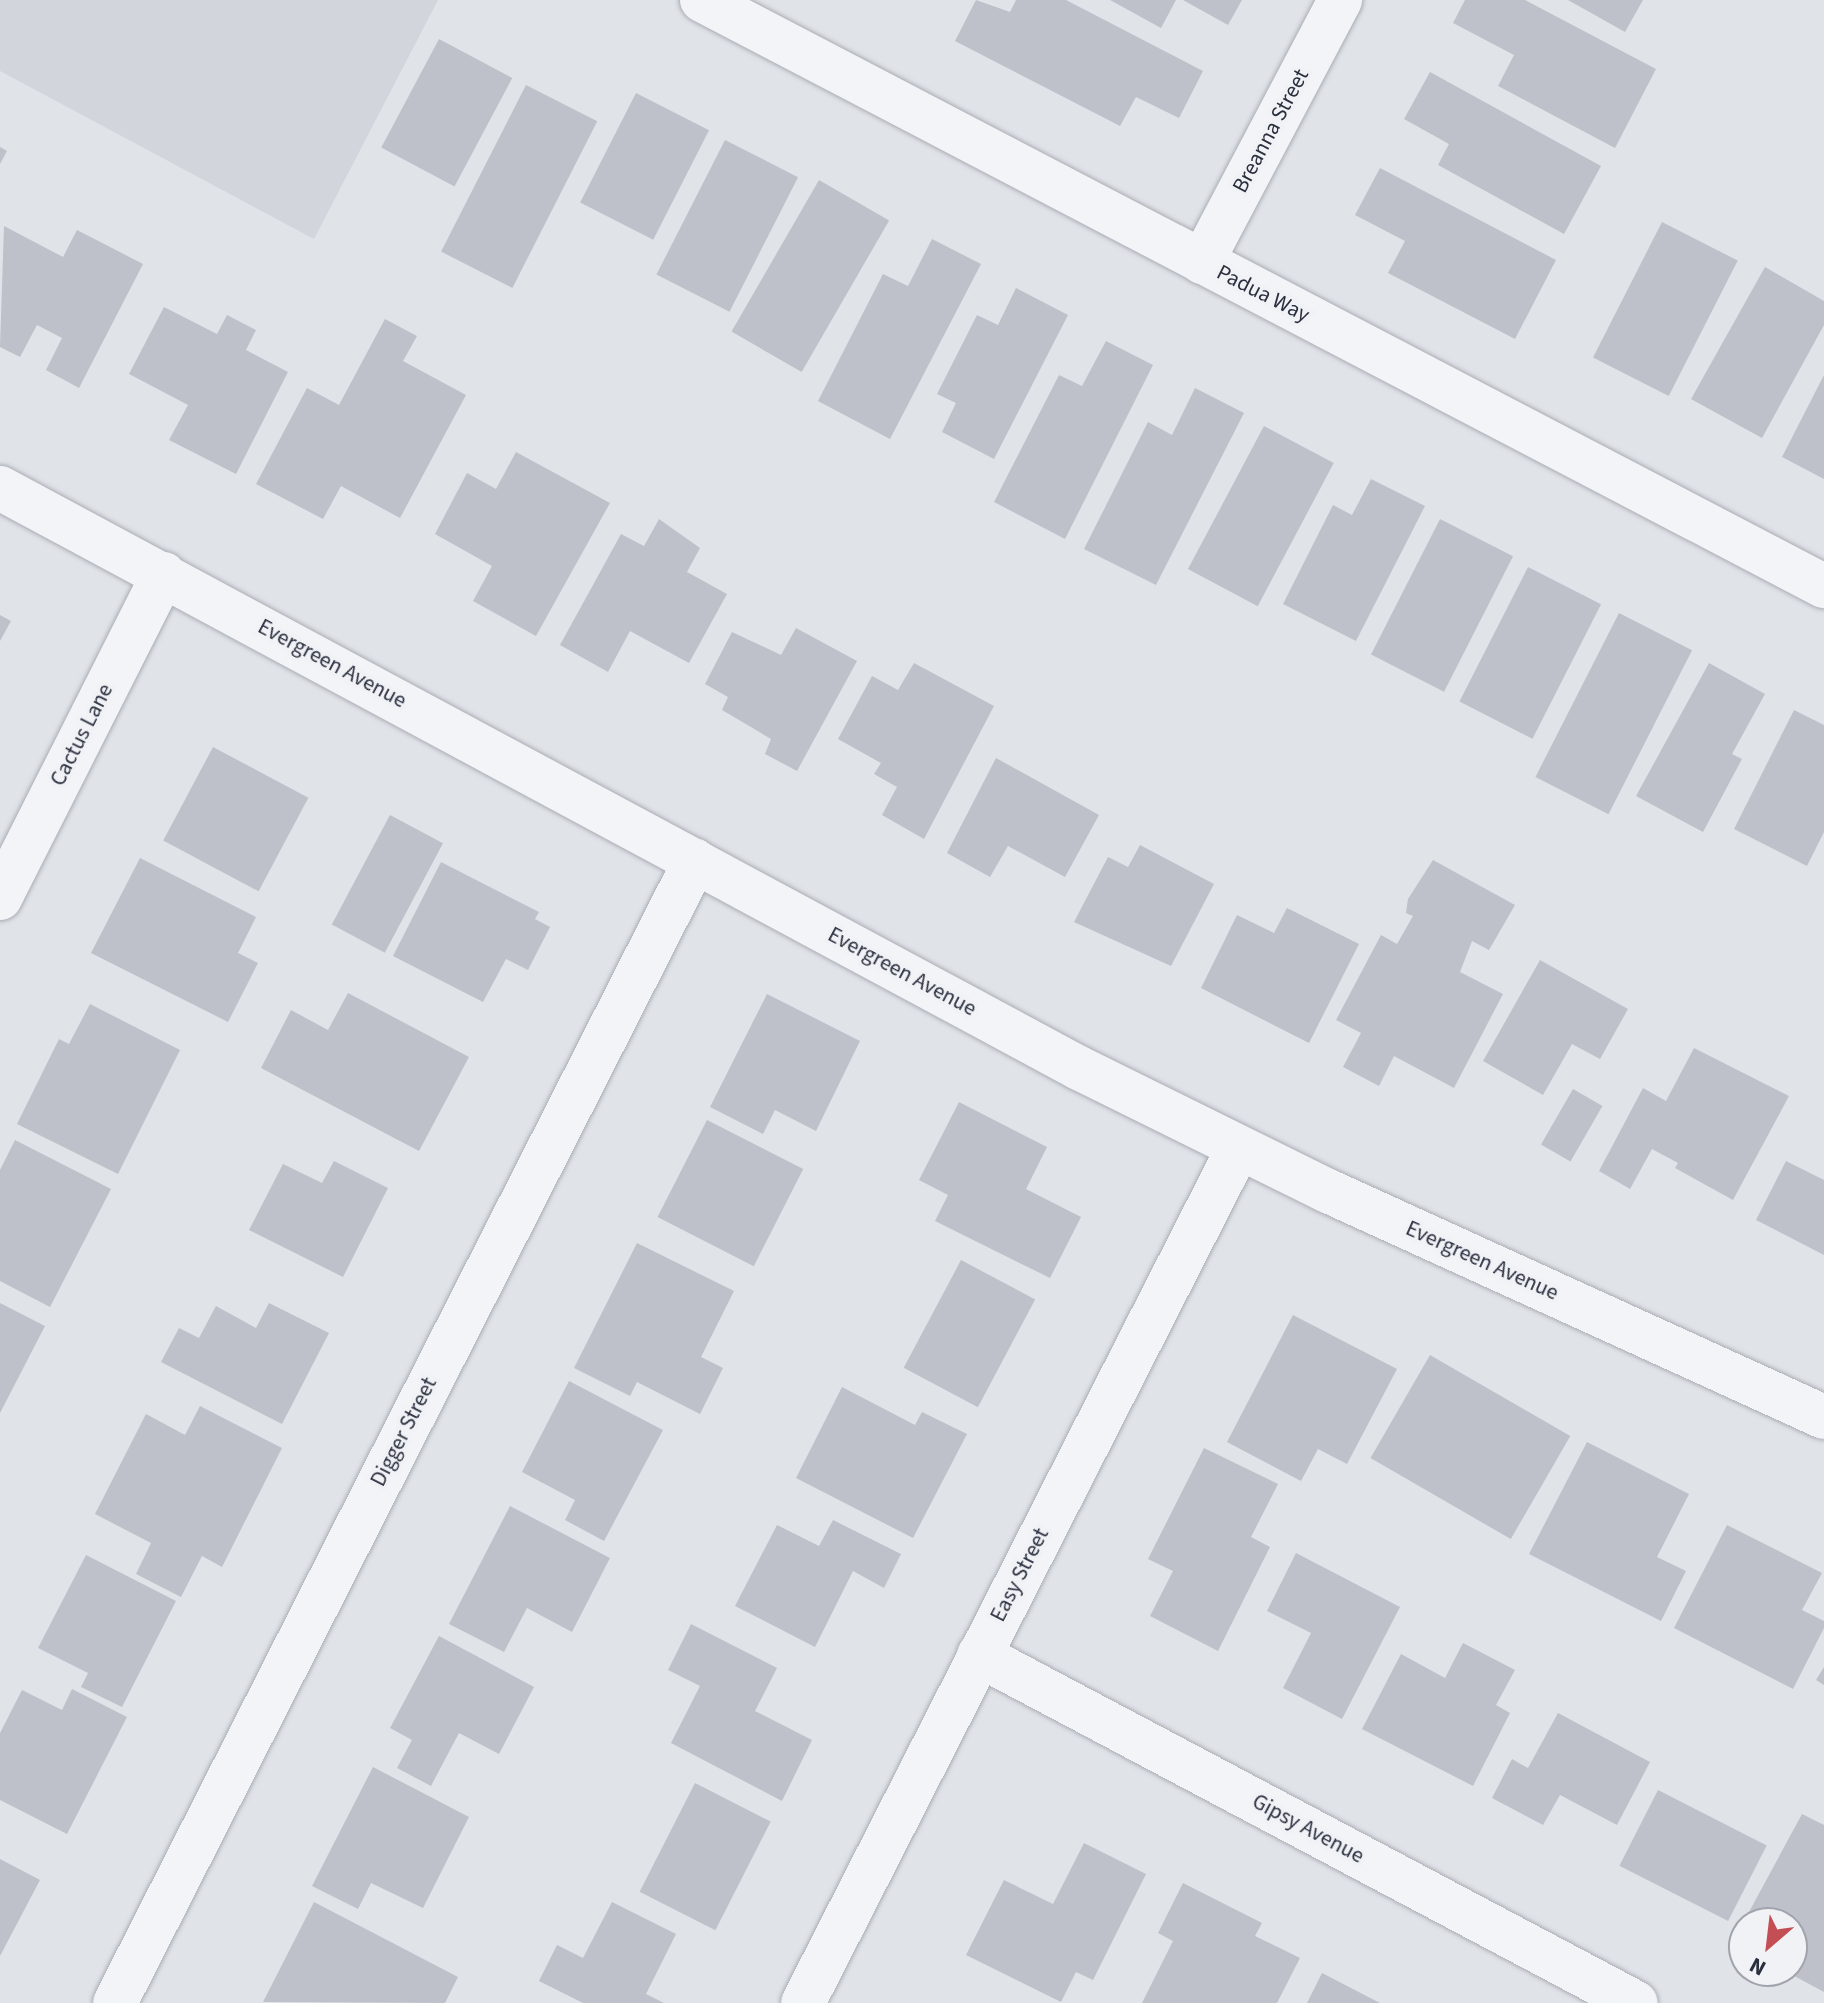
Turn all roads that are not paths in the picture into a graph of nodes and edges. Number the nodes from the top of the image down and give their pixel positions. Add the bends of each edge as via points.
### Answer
1 (702, 0) edge
2 (1340, 0) edge
3 (1202, 262) junction
4 (0, 488) edge
5 (164, 574) junction
6 (1824, 586) edge
7 (695, 861) junction
8 (0, 898) edge
9 (1238, 1149) junction
10 (1824, 1417) edge
11 (979, 1655) junction
12 (115, 2003) edge
13 (803, 2003) edge
14 (1636, 2003) edge

1 - 3 street, Padua Way
2 - 3 street, Breanna Street
3 - 6 street, Padua Way
4 - 5 street, Evergreen Avenue
5 - 7 street, Evergreen Avenue
5 - 8 street, Cactus Lane
7 - 9 street, Evergreen Avenue
7 - 12 street, Digger Street
9 - 10 street, Evergreen Avenue
9 - 11 street, Easy Street
11 - 13 street, Easy Street
11 - 14 street, Gipsy Avenue

